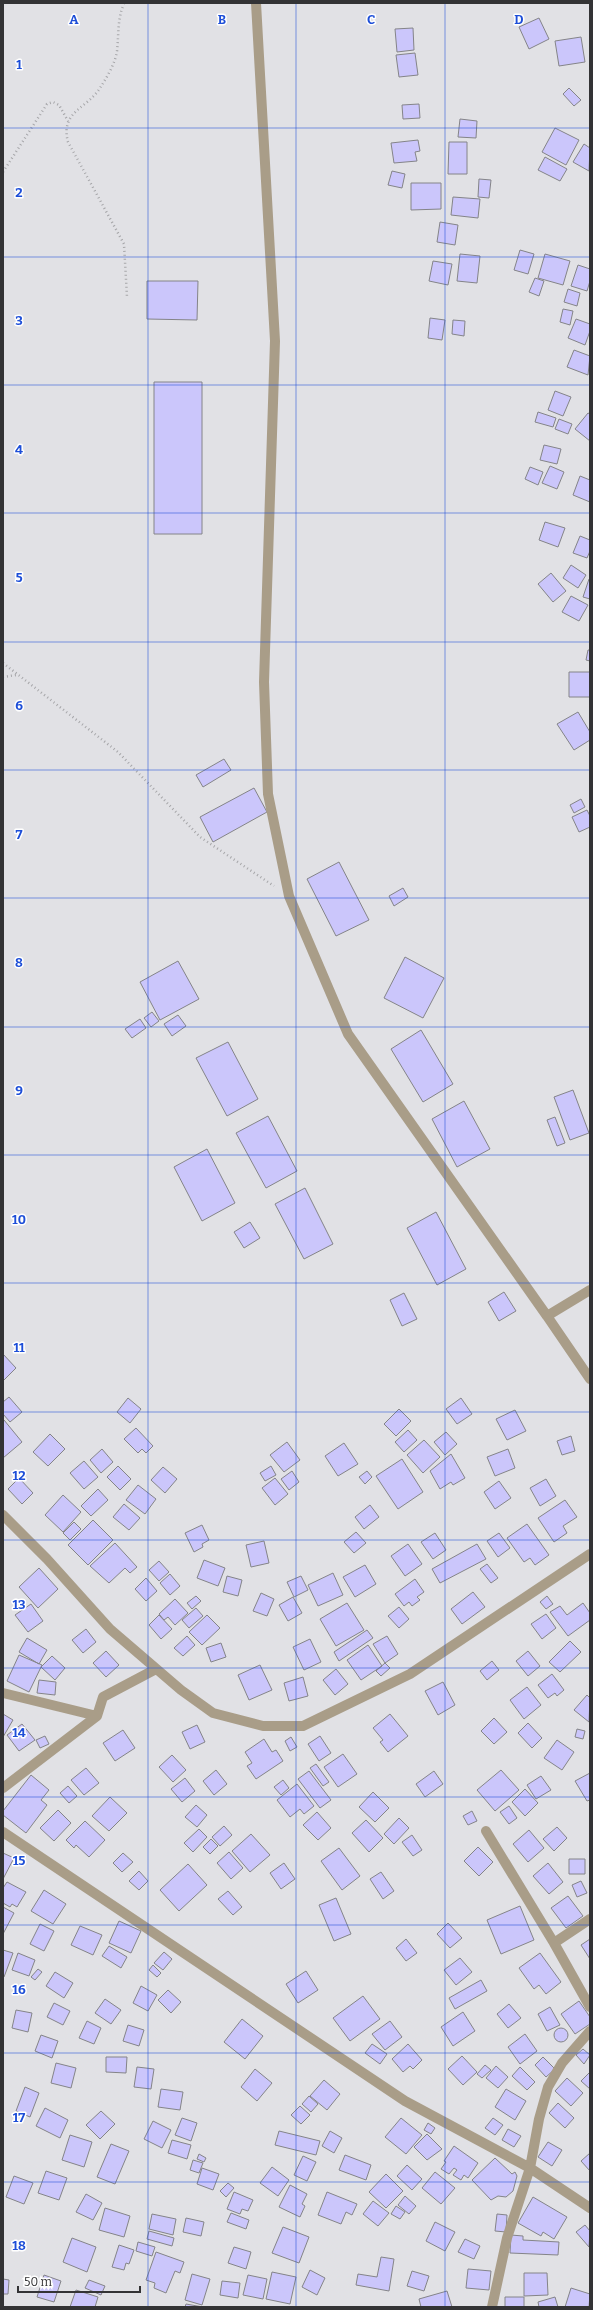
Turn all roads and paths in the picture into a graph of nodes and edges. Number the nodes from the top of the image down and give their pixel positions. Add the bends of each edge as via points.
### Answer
1 (124, 3) edge
2 (256, 3) edge
3 (68, 121) junction
4 (3, 172) edge
5 (127, 297) dead end
6 (3, 663) edge
7 (17, 675) junction
8 (3, 677) edge
9 (289, 896) junction
10 (590, 1290) edge
11 (547, 1316) junction
12 (590, 1379) edge
13 (3, 1515) edge
14 (590, 1554) edge
15 (156, 1669) junction
16 (3, 1693) edge
17 (97, 1716) junction
18 (3, 1788) edge
19 (486, 1831) dead end
20 (3, 1832) edge
21 (590, 1919) edge
22 (554, 1943) junction
23 (590, 2007) edge
24 (590, 2031) edge
25 (530, 2168) junction
26 (590, 2208) edge
27 (492, 2307) edge

1 - 3 path via 119,18 117,52 111,67 99,90
2 - 9 street via 275,341 264,682 268,794
3 - 4 path via 59,105 53,102 47,104
3 - 5 path via 65,130 68,142 124,244
6 - 7 path
7 - 8 path
7 - 9 path via 118,752 200,837
9 - 11 street via 348,1034
10 - 11 street
11 - 12 street
13 - 15 street via 110,1628
14 - 15 street via 410,1674 303,1726 263,1726 213,1713
15 - 17 street via 103,1697
16 - 17 street
17 - 18 street
19 - 22 street
20 - 25 street via 405,2101
21 - 22 street
22 - 23 street
24 - 25 street via 562,2063 548,2087
25 - 26 street
25 - 27 street via 507,2238

